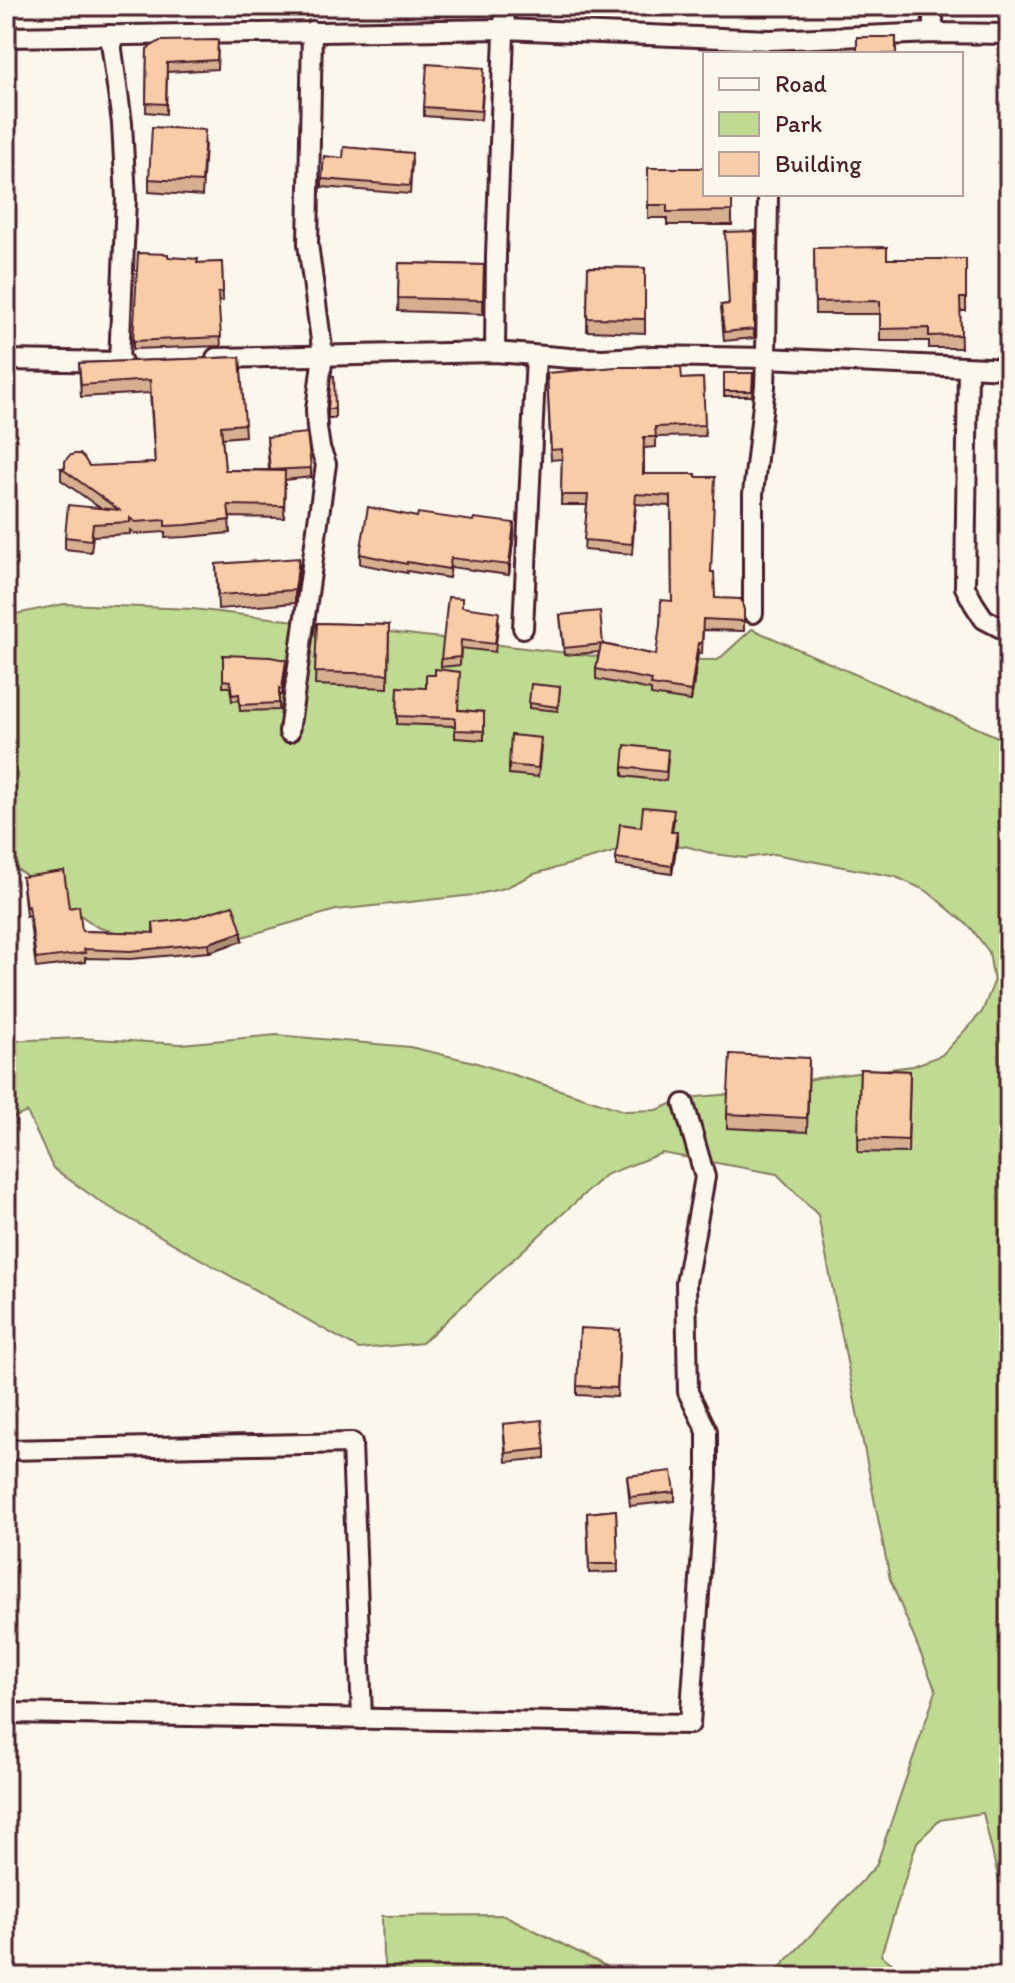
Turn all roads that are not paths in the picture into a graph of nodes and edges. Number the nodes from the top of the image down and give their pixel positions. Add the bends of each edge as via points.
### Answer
1 (505, 6) edge
2 (933, 6) edge
3 (503, 29) junction
4 (312, 31) junction
5 (933, 33) junction
6 (1009, 34) edge
7 (110, 35) junction
8 (6, 37) edge
9 (770, 47) edge
10 (768, 196) edge
11 (495, 352) junction
12 (323, 355) junction
13 (536, 356) junction
14 (204, 358) edge
15 (766, 358) junction
16 (6, 360) edge
17 (968, 368) junction
18 (1009, 369) edge
19 (753, 613) dead end
20 (523, 628) dead end
21 (1009, 632) edge
22 (289, 732) dead end
23 (684, 1104) dead end
24 (6, 1450) edge
25 (6, 1713) edge
26 (362, 1719) junction

1 - 3 street
2 - 5 street
3 - 4 street
3 - 9 street
3 - 11 street
4 - 7 street
4 - 12 street via 308,244
5 - 6 street
5 - 9 street
7 - 8 street
7 - 16 street via 126,199 126,362
10 - 15 street
11 - 12 street
11 - 13 street
12 - 14 street
12 - 22 street via 317,419 326,464
13 - 15 street
13 - 20 street
15 - 17 street
15 - 19 street via 753,494
17 - 18 street
17 - 21 street via 965,587 984,619
23 - 26 street via 705,1177 686,1283 688,1392 707,1431 690,1724
24 - 26 street via 352,1443
25 - 26 street

